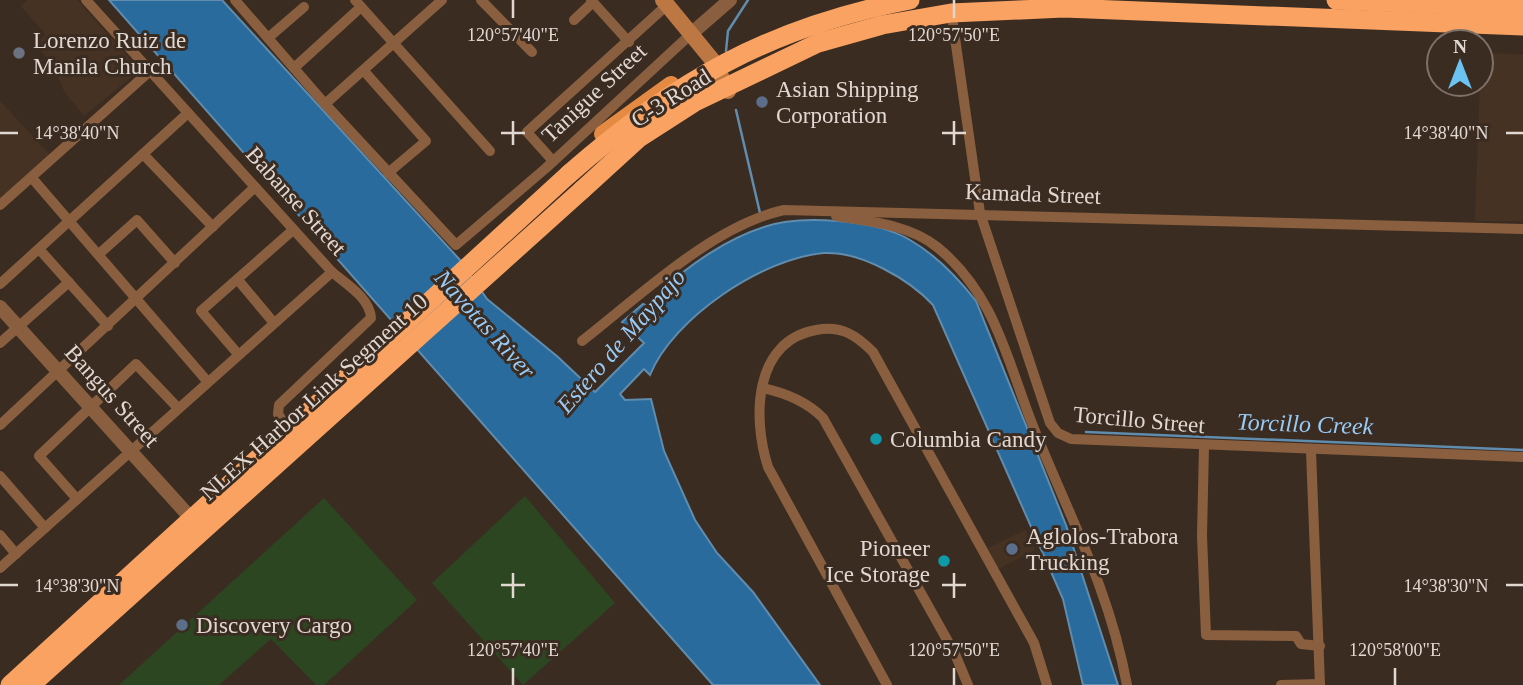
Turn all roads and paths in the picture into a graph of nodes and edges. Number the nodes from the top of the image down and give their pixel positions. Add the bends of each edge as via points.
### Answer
1 (86, 0) edge
2 (442, 0) edge
3 (481, 0) edge
4 (730, 0) edge
5 (877, 0) edge
6 (911, 0) edge
7 (1336, 0) edge
8 (1449, 0) edge
9 (592, 1) edge
10 (240, 2) edge
11 (665, 2) edge
12 (358, 4) edge
13 (1523, 6) edge
14 (304, 7) dead end
15 (953, 17) junction
16 (810, 19) junction
17 (574, 20) dead end
18 (1523, 28) edge
19 (692, 33) junction
20 (268, 38) junction
21 (629, 42) junction
22 (395, 43) junction
23 (822, 48) junction
24 (532, 52) dead end
25 (714, 62) junction
26 (295, 68) junction
27 (150, 71) junction
28 (364, 71) junction
29 (727, 91) junction
30 (325, 104) junction
31 (188, 113) junction
32 (490, 151) dead end
33 (144, 154) junction
34 (553, 161) junction
35 (388, 173) junction
36 (32, 178) junction
37 (255, 187) junction
38 (0, 205) edge
39 (980, 213) junction
40 (761, 215) junction
41 (70, 221) junction
42 (213, 227) junction
43 (1523, 229) edge
44 (293, 230) junction
45 (39, 249) junction
46 (99, 254) junction
47 (175, 263) junction
48 (332, 272) junction
49 (237, 280) junction
50 (69, 282) junction
51 (0, 285) edge
52 (138, 298) junction
53 (0, 307) edge
54 (274, 323) junction
55 (108, 326) junction
56 (18, 327) junction
57 (582, 341) dead end
58 (0, 343) edge
59 (238, 354) junction
60 (60, 372) junction
61 (206, 381) junction
62 (762, 388) junction
63 (177, 407) junction
64 (91, 408) junction
65 (2, 419) edge
66 (1050, 423) junction
67 (286, 426) junction
68 (1034, 428) junction
69 (1204, 446) junction
70 (130, 450) junction
71 (1311, 451) junction
72 (1523, 457) edge
73 (0, 476) edge
74 (76, 499) junction
75 (189, 516) junction
76 (45, 528) junction
77 (0, 535) edge
78 (16, 554) junction
79 (0, 568) edge
80 (1320, 646) junction
81 (1320, 684) edge
82 (2, 685) edge
83 (9, 685) edge
84 (31, 685) edge
85 (37, 685) edge
86 (887, 685) edge
87 (968, 685) edge
88 (1047, 685) edge
89 (1127, 685) edge
90 (1281, 685) edge

1 - 27 street, Babanse Street
2 - 22 street
3 - 24 street
4 - 19 street, Tanigue Street
5 - 16 main road, C-3 Road
6 - 83 highway, NLEX Harbor Link Segment 10, bridge via 766,41 687,83 627,124
7 - 13 highway
8 - 13 main road
9 - 17 street
9 - 21 street
10 - 20 street
11 - 19 main road
11 - 21 street
12 - 22 street
12 - 26 street
14 - 20 street
15 - 18 main road, C-3 Road via 1062,13
15 - 23 main road, C-3 Road via 882,30
15 - 39 street, Torcillo Street
16 - 23 main road
16 - 25 main road, C-3 Road via 764,35
18 - 84 highway, NLEX Harbor Link Segment 10, bridge via 1010,8 882,25 818,43 695,102 639,138
19 - 25 main road
19 - 34 street, Tanigue Street
20 - 26 street
21 - 34 street via 527,132
22 - 28 street
22 - 32 street
23 - 29 main road, C-3 Road
25 - 29 main road
25 - 67 main road, C-3 Road via 658,93 607,131
26 - 30 street
27 - 31 street, Babanse Street
27 - 36 street
28 - 30 street
28 - 35 street via 426,141
29 - 85 main road, C-3 Road via 682,114 634,150
30 - 35 street
31 - 33 street
31 - 37 street, Babanse Street
33 - 41 street
33 - 42 street
34 - 35 street, Tanigue Street via 456,245
36 - 38 street
36 - 41 street
37 - 42 street
37 - 44 street, Babanse Street
39 - 40 street, Kamada Street via 784,211
39 - 43 street, Kamada Street
39 - 66 street, Torcillo Street
40 - 57 street, Kamada Street via 700,250
40 - 68 street via 768,219 837,216 872,222 912,232 935,246 961,270 988,307
41 - 45 street
41 - 46 street
42 - 47 street
44 - 48 street, Babanse Street
44 - 49 street
45 - 50 street
45 - 51 street
46 - 47 street via 137,220
46 - 52 street
47 - 52 street
48 - 54 street
48 - 67 street, Babanse Street via 366,302 371,318 279,405 278,414
49 - 54 street
49 - 59 street via 201,312
50 - 55 street
50 - 56 street
52 - 55 street
52 - 61 street
53 - 56 street, Bangus Street
54 - 59 street
55 - 60 street
56 - 58 street
56 - 60 street, Bangus Street
59 - 61 street
60 - 64 street, Bangus Street
60 - 65 street
61 - 63 street
62 - 86 street via 760,433 768,467
62 - 87 street via 811,406 823,418
62 - 88 street via 779,346 799,333 831,327 855,334 873,352 1034,643
63 - 64 street via 138,364
63 - 70 street
64 - 70 street, Bangus Street
64 - 74 street via 39,456
66 - 68 street
66 - 69 street, Torcillo Street via 1072,439
67 - 75 main road, C-3 Road
68 - 89 street via 1095,568
69 - 71 street, Torcillo Street
69 - 80 street via 1206,635 1296,636 1301,644
70 - 74 street
70 - 75 street, Bangus Street
71 - 72 street, Torcillo Street
71 - 80 street
73 - 76 street
74 - 76 street
75 - 82 main road, C-3 Road
76 - 78 street
77 - 78 street
78 - 79 street
80 - 81 street
81 - 90 street

